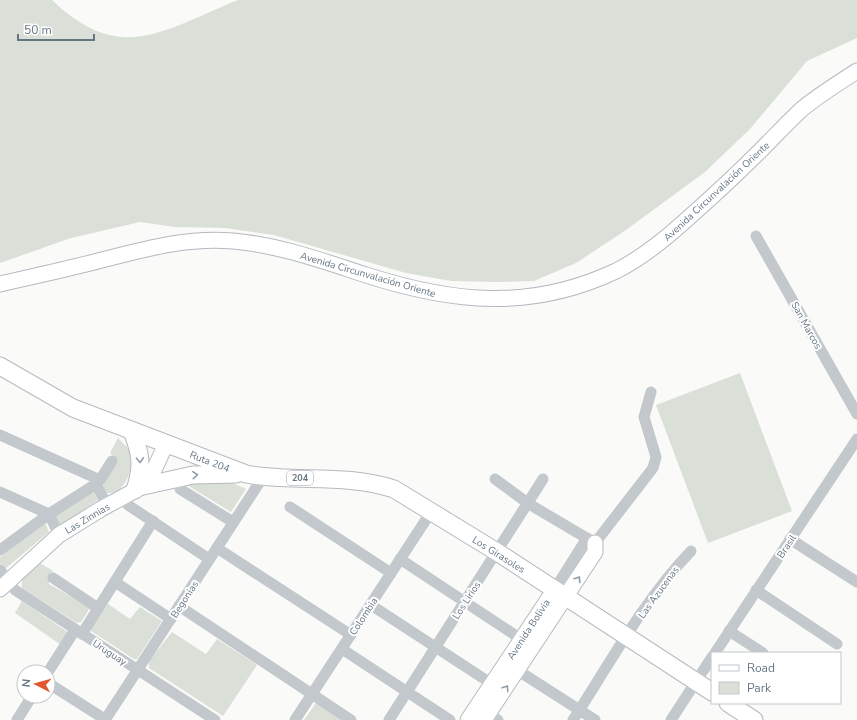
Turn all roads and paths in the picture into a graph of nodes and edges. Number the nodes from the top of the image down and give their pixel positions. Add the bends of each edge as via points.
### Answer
1 (857, 71) edge
2 (756, 236) dead end
3 (0, 284) edge
4 (0, 366) edge
5 (651, 392) dead end
6 (857, 414) edge
7 (132, 431) junction
8 (0, 435) edge
9 (857, 439) edge
10 (166, 444) junction
11 (112, 461) dead end
12 (246, 474) junction
13 (263, 477) junction
14 (495, 479) dead end
15 (543, 479) dead end
16 (98, 482) junction
17 (180, 489) dead end
18 (134, 491) junction
19 (0, 492) edge
20 (529, 504) junction
21 (107, 505) junction
22 (290, 506) dead end
23 (431, 512) junction
24 (49, 514) junction
25 (153, 521) junction
26 (234, 522) junction
27 (59, 535) junction
28 (790, 539) junction
29 (591, 540) junction
30 (217, 548) junction
31 (0, 550) edge
32 (691, 551) dead end
33 (496, 552) junction
34 (210, 559) junction
35 (400, 559) junction
36 (392, 573) junction
37 (53, 578) dead end
38 (2, 580) edge
39 (856, 581) edge
40 (115, 582) junction
41 (756, 590) junction
42 (561, 593) junction
43 (465, 602) junction
44 (371, 605) junction
45 (179, 606) junction
46 (98, 608) junction
47 (171, 619) junction
48 (78, 632) junction
49 (730, 632) junction
50 (351, 635) junction
51 (627, 636) junction
52 (521, 639) junction
53 (837, 644) dead end
54 (435, 647) junction
55 (342, 649) junction
56 (716, 652) edge
57 (761, 652) edge
58 (711, 658) edge
59 (54, 664) edge
60 (138, 670) junction
61 (517, 670) junction
62 (696, 681) junction
63 (492, 684) junction
64 (56, 688) edge
65 (711, 691) edge
66 (407, 692) junction
67 (312, 694) junction
68 (27, 704) edge
69 (730, 704) edge
70 (579, 710) junction
71 (490, 718) edge
72 (17, 720) edge
73 (106, 720) edge
74 (215, 720) edge
75 (295, 720) edge
76 (351, 720) edge
77 (389, 720) edge
78 (450, 720) edge
79 (468, 720) edge
80 (572, 720) edge
81 (595, 720) edge
82 (671, 720) edge
83 (754, 720) edge

1 - 3 main road, Avenida Circunvalación Oriente via 802,110 701,207 634,262 597,279 558,291 497,299 449,296 413,288 320,259 269,247 214,240 164,244
2 - 6 street, San Marcos
4 - 7 main road, Ruta 204 / 204 via 73,408
5 - 29 street via 644,417 656,457 653,468
7 - 10 main road, Ruta 204 / 204
7 -> 18 main road via 140,451 141,468
8 - 16 street
9 - 28 street, Brasil
10 - 12 main road, Ruta 204 / 204
10 - 18 main road, Las Zinnias via 153,472
11 - 16 street
12 - 13 main road, Ruta 204 / 204
18 -> 12 main road via 193,475
13 - 23 main road, Ruta 204 / 204 via 339,478 363,481 394,489
13 - 26 street, Begonias
14 - 20 street
15 - 20 street, Los Lirios
16 - 21 street
16 - 24 street
17 - 26 street
18 - 21 main road, Las Zinnias
18 - 25 street via 128,505
19 - 24 street
20 - 29 street
20 - 33 street, Los Lirios
21 - 27 main road, Las Zinnias
22 - 36 street
23 - 33 main road, Los Girasoles
23 - 35 street, Colombia
24 - 27 street
24 - 31 street
25 - 34 street
25 - 40 street
26 - 30 street, Begonias
27 - 38 main road, Las Zinnias
28 - 39 street
28 - 41 street, Brasil
29 - 42 main road, Avenida Bolivia via 595,552
30 - 34 street, Begonias
30 - 50 street
32 - 51 street, Las Azucenas via 677,566
33 - 42 main road, Los Girasoles
33 - 43 street, Los Lirios
34 - 45 street, Begonias
35 - 36 street, Colombia
35 - 43 street
36 - 44 street, Colombia
37 - 46 street
38 - 48 street, Uruguay
40 - 46 street
40 - 47 street
41 - 49 street, Brasil
41 - 53 street
42 - 51 main road
42 - 52 main road, Avenida Bolivia
42 - 61 main road, Avenida Bolivia
43 - 52 street
43 - 54 street, Los Lirios
44 - 50 street, Colombia
44 - 54 street
45 - 47 street, Begonias
45 - 67 street
46 - 48 street
47 - 60 street, Begonias
48 - 59 street
48 - 60 street, Uruguay
49 - 56 street, Brasil
49 - 57 street
50 - 55 street, Colombia
51 - 62 main road
51 - 70 street, Las Azucenas
52 - 63 main road, Avenida Bolivia
54 - 63 street
54 - 66 street, Los Lirios
55 - 66 street
55 - 67 street, Colombia
58 - 62 street
60 - 73 street, Begonias
60 - 74 street, Uruguay
61 - 70 street
71 -> 61 main road, Avenida Bolivia
62 - 65 main road
62 - 82 street
63 - 79 main road, Avenida Bolivia
64 - 73 street
66 - 77 street, Los Lirios
66 - 78 street
67 - 75 street, Colombia
67 - 76 street
68 - 72 street
69 - 83 main road
70 - 80 street, Las Azucenas
70 - 81 street

